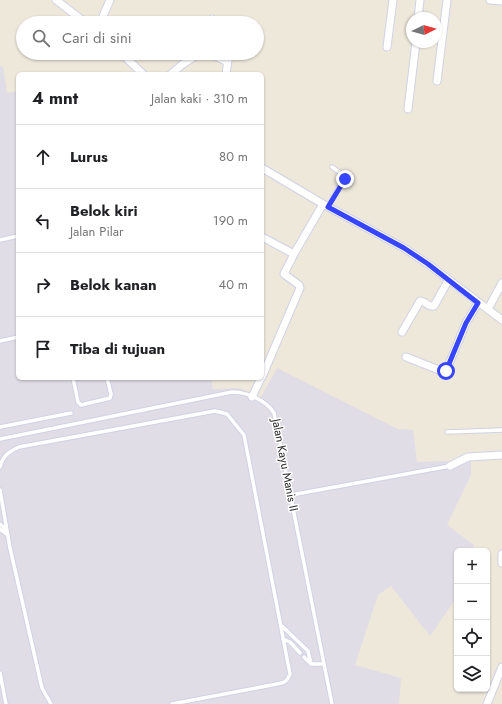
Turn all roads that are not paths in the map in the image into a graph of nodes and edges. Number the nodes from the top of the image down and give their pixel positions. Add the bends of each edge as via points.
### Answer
1 (56, 0) edge
2 (110, 0) edge
3 (393, 0) edge
4 (420, 0) edge
5 (447, 0) edge
6 (490, 0) edge
7 (502, 1) edge
8 (419, 12) edge
9 (77, 16) edge
10 (103, 16) edge
11 (387, 47) dead end
12 (415, 48) edge
13 (128, 60) edge
14 (189, 60) edge
15 (226, 61) edge
16 (141, 72) edge
17 (173, 72) edge
18 (226, 72) edge
19 (437, 81) dead end
20 (408, 109) dead end
21 (332, 167) dead end
22 (264, 169) edge
23 (326, 206) junction
24 (16, 236) edge
25 (264, 238) edge
26 (0, 240) edge
27 (294, 254) junction
28 (448, 281) junction
29 (502, 284) edge
30 (478, 303) junction
31 (488, 309) junction
32 (502, 320) edge
33 (402, 332) dead end
34 (16, 337) edge
35 (0, 341) edge
36 (406, 358) dead end
37 (264, 372) edge
38 (73, 380) edge
39 (108, 380) edge
40 (260, 380) edge
41 (252, 397) junction
42 (71, 413) dead end
43 (0, 427) edge
44 (502, 430) edge
45 (447, 432) dead end
46 (0, 439) edge
47 (502, 455) edge
48 (450, 466) joint
49 (0, 467) edge
50 (0, 490) edge
51 (291, 495) junction
52 (0, 511) edge
53 (4, 514) junction
54 (0, 524) edge
55 (0, 529) edge
56 (7, 530) junction
57 (8, 535) junction
58 (502, 554) edge
59 (502, 563) edge
60 (281, 626) junction
61 (283, 639) junction
62 (300, 652) dead end
63 (304, 657) dead end
64 (311, 664) junction
65 (323, 664) junction
66 (502, 667) edge
67 (0, 673) edge
68 (6, 704) edge
69 (51, 704) edge
70 (172, 704) edge
71 (332, 704) edge
72 (487, 704) edge

1 - 9 street
2 - 10 street
3 - 11 street
4 - 8 street
5 - 19 street
6 - 7 street
12 - 20 street
13 - 16 street
14 - 17 street
15 - 18 street
21 - 23 lane via 345,176
22 - 23 street
23 - 27 street
23 - 28 street via 404,248
24 - 26 lane
25 - 27 street
27 - 37 street via 284,274 300,285 300,288
28 - 30 street
28 - 33 street via 434,306 420,301
29 - 31 street
30 - 31 street
30 - 36 street via 466,323 446,371
31 - 32 street
34 - 35 lane
38 - 39 lane via 78,402 81,405 110,398
40 - 41 street
41 - 46 lane, Jalan Kayu Manis II via 232,392
41 - 51 lane, Jalan Kayu Manis II via 261,400 274,413
42 - 43 lane
44 - 45 lane
47 - 48 street via 468,457
48 - 51 lane
49 - 60 lane via 7,452 19,447 215,411 227,414 244,435
50 - 53 lane
51 - 65 lane, Jalan Kayu Manis II
52 - 53 lane
53 - 56 lane
54 - 56 lane
55 - 57 lane
56 - 57 lane
57 - 69 lane via 42,688
58 - 59 street
60 - 61 lane
60 - 64 lane via 308,651
61 - 62 lane
61 - 70 lane via 290,674 287,681
63 - 64 lane
64 - 65 lane
65 - 71 lane, Jalan Kayu Manis II
66 - 72 street
67 - 68 lane

